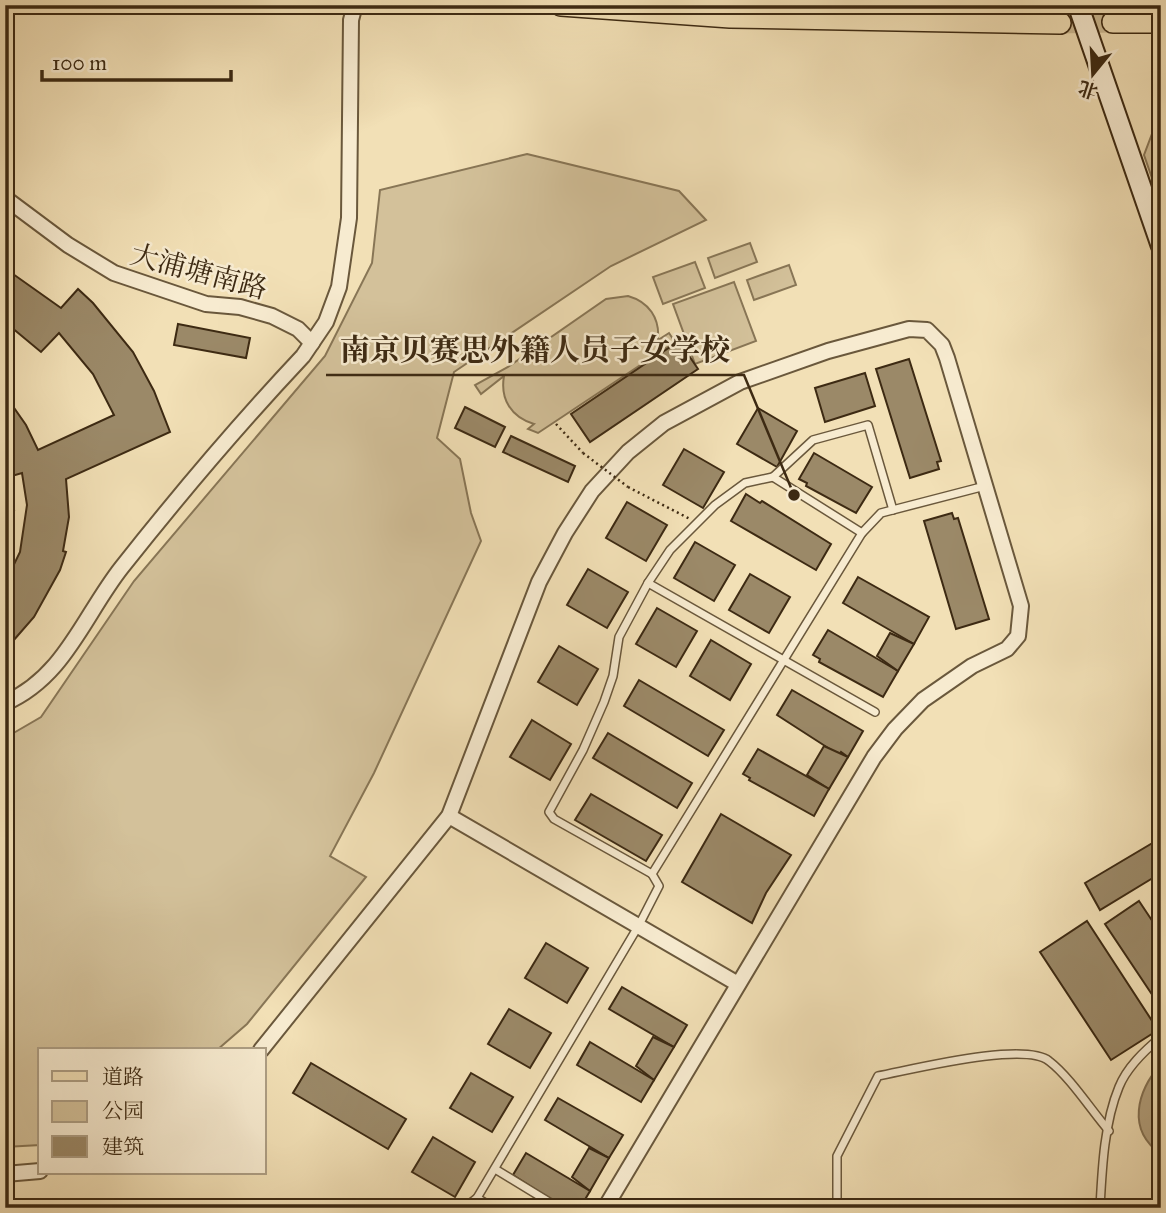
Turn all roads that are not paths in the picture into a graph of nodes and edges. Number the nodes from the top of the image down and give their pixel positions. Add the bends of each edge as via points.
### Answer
1 (355, 5) edge
2 (561, 5) edge
3 (1078, 5) edge
4 (1113, 22) tunnel mouth
5 (1161, 22) edge
6 (1060, 23) tunnel mouth
7 (5, 198) edge
8 (1161, 245) edge
9 (312, 343) junction
10 (773, 477) junction
11 (985, 486) junction
12 (893, 510) junction
13 (862, 533) junction
14 (648, 583) junction
15 (783, 660) junction
16 (5, 703) edge
17 (875, 712) dead end
18 (449, 816) junction
19 (652, 874) junction
20 (639, 925) junction
21 (738, 984) junction
22 (1161, 1037) edge
23 (263, 1048) edge
24 (1109, 1131) junction
25 (495, 1169) junction
26 (38, 1171) edge
27 (5, 1174) edge
28 (477, 1198) junction
29 (464, 1208) edge
30 (494, 1208) edge
31 (559, 1208) edge
32 (605, 1208) edge
33 (836, 1208) edge
34 (1100, 1208) edge

1 - 9 street via 351,20 349,218 339,287
2 - 6 main road via 730,17
3 - 8 main road
4 - 5 main road
7 - 9 street, 大浦塘南路 via 114,274 206,304 272,316 298,329
9 - 16 street via 108,585 66,656 19,697
10 - 12 lane via 813,440 868,425
10 - 13 lane
10 - 14 lane via 745,483 696,522
11 - 12 lane
11 - 18 street via 947,358 928,330 909,328 785,365 685,411 628,452 592,491 565,533 539,582
11 - 21 street via 1021,606 1018,636 1007,649 972,666 923,700 895,729 834,821
12 - 13 lane via 881,513
13 - 15 lane
14 - 15 lane
14 - 19 lane via 619,637 604,702 549,812
15 - 17 lane
15 - 19 lane
18 - 20 street
18 - 23 street
19 - 20 lane via 659,886
20 - 21 street
20 - 25 lane
21 - 32 street
22 - 24 lane via 1137,1059 1119,1086
24 - 33 lane via 1048,1059 1033,1054 1010,1052 878,1076 837,1156
24 - 34 lane
25 - 28 lane
25 - 31 lane
26 - 27 street
28 - 29 lane
28 - 30 lane

